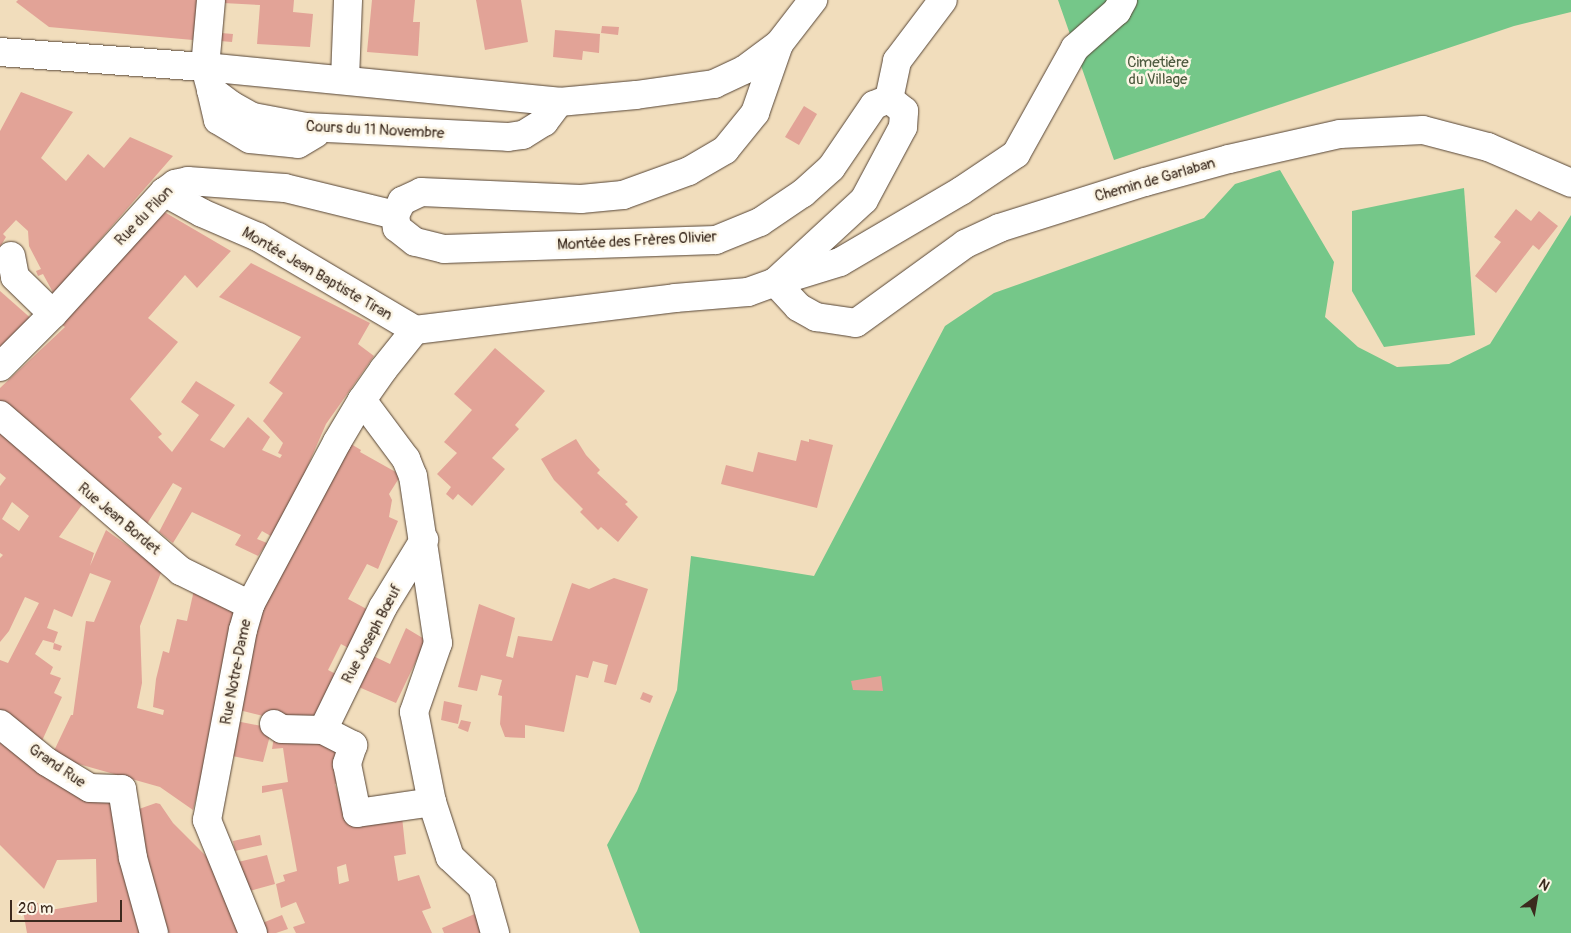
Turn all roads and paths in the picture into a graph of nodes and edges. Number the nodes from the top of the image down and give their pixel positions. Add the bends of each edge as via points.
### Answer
1 (211, 0) edge
2 (348, 0) edge
3 (813, 0) edge
4 (944, 0) edge
5 (1122, 0) edge
6 (779, 44) junction
7 (0, 52) edge
8 (208, 78) junction
9 (345, 79) junction
10 (889, 99) junction
11 (559, 102) junction
12 (1571, 183) edge
13 (164, 192) junction
14 (395, 215) junction
15 (11, 256) dead end
16 (774, 282) junction
17 (53, 314) junction
18 (415, 330) junction
19 (0, 367) edge
20 (362, 400) junction
21 (0, 415) edge
22 (424, 540) junction
23 (250, 605) junction
24 (0, 724) edge
25 (274, 724) dead end
26 (323, 730) junction
27 (432, 802) junction
28 (154, 933) edge
29 (253, 933) edge
30 (495, 933) edge

1 - 8 street
2 - 9 street
3 - 6 street
4 - 10 street via 897,61
5 - 16 street via 1117,11 1075,48 1016,154 961,191 840,262
6 - 11 street via 744,70 714,84
6 - 14 street via 755,113 725,150 689,171 623,195 581,199 421,192 402,201
7 - 8 street
8 - 9 street
8 - 11 street, Cours du 11 Novembre via 230,105 254,117 324,128 508,137 524,135 544,122
9 - 11 street
10 - 14 street, Montée des Frères Olivier via 874,105 831,168 803,192 760,222 716,240 444,249 414,242 397,228
10 - 16 street via 904,111 903,127 864,200
12 - 16 street, Chemin de Garlaban via 1488,147 1423,130 1340,134 1155,179 998,228 965,244 856,324 816,318 798,307
13 - 14 street, Rue du Pilon via 175,184 188,181 285,188
13 - 17 street, Rue du Pilon
13 - 18 street, Montée Jean Baptiste Tiran via 202,214 258,237
15 - 17 street via 15,277
16 - 18 street via 748,292
17 - 19 street, Rue du Pilon
18 - 20 street, Rue Notre-Dame
20 - 22 street via 406,459 413,476
20 - 23 street, Rue Notre-Dame via 336,442
21 - 23 street, Rue Jean Bordet via 181,570
22 - 26 street, Rue Joseph Bœuf via 384,608
22 - 27 street via 438,643 414,712
23 - 29 street, Rue Notre-Dame via 207,820
24 - 28 street, Grand Rue via 47,762 90,788 122,789 133,858
25 - 26 street via 282,729
26 - 27 street via 353,745 346,764 357,813
27 - 30 street via 450,857 482,887

